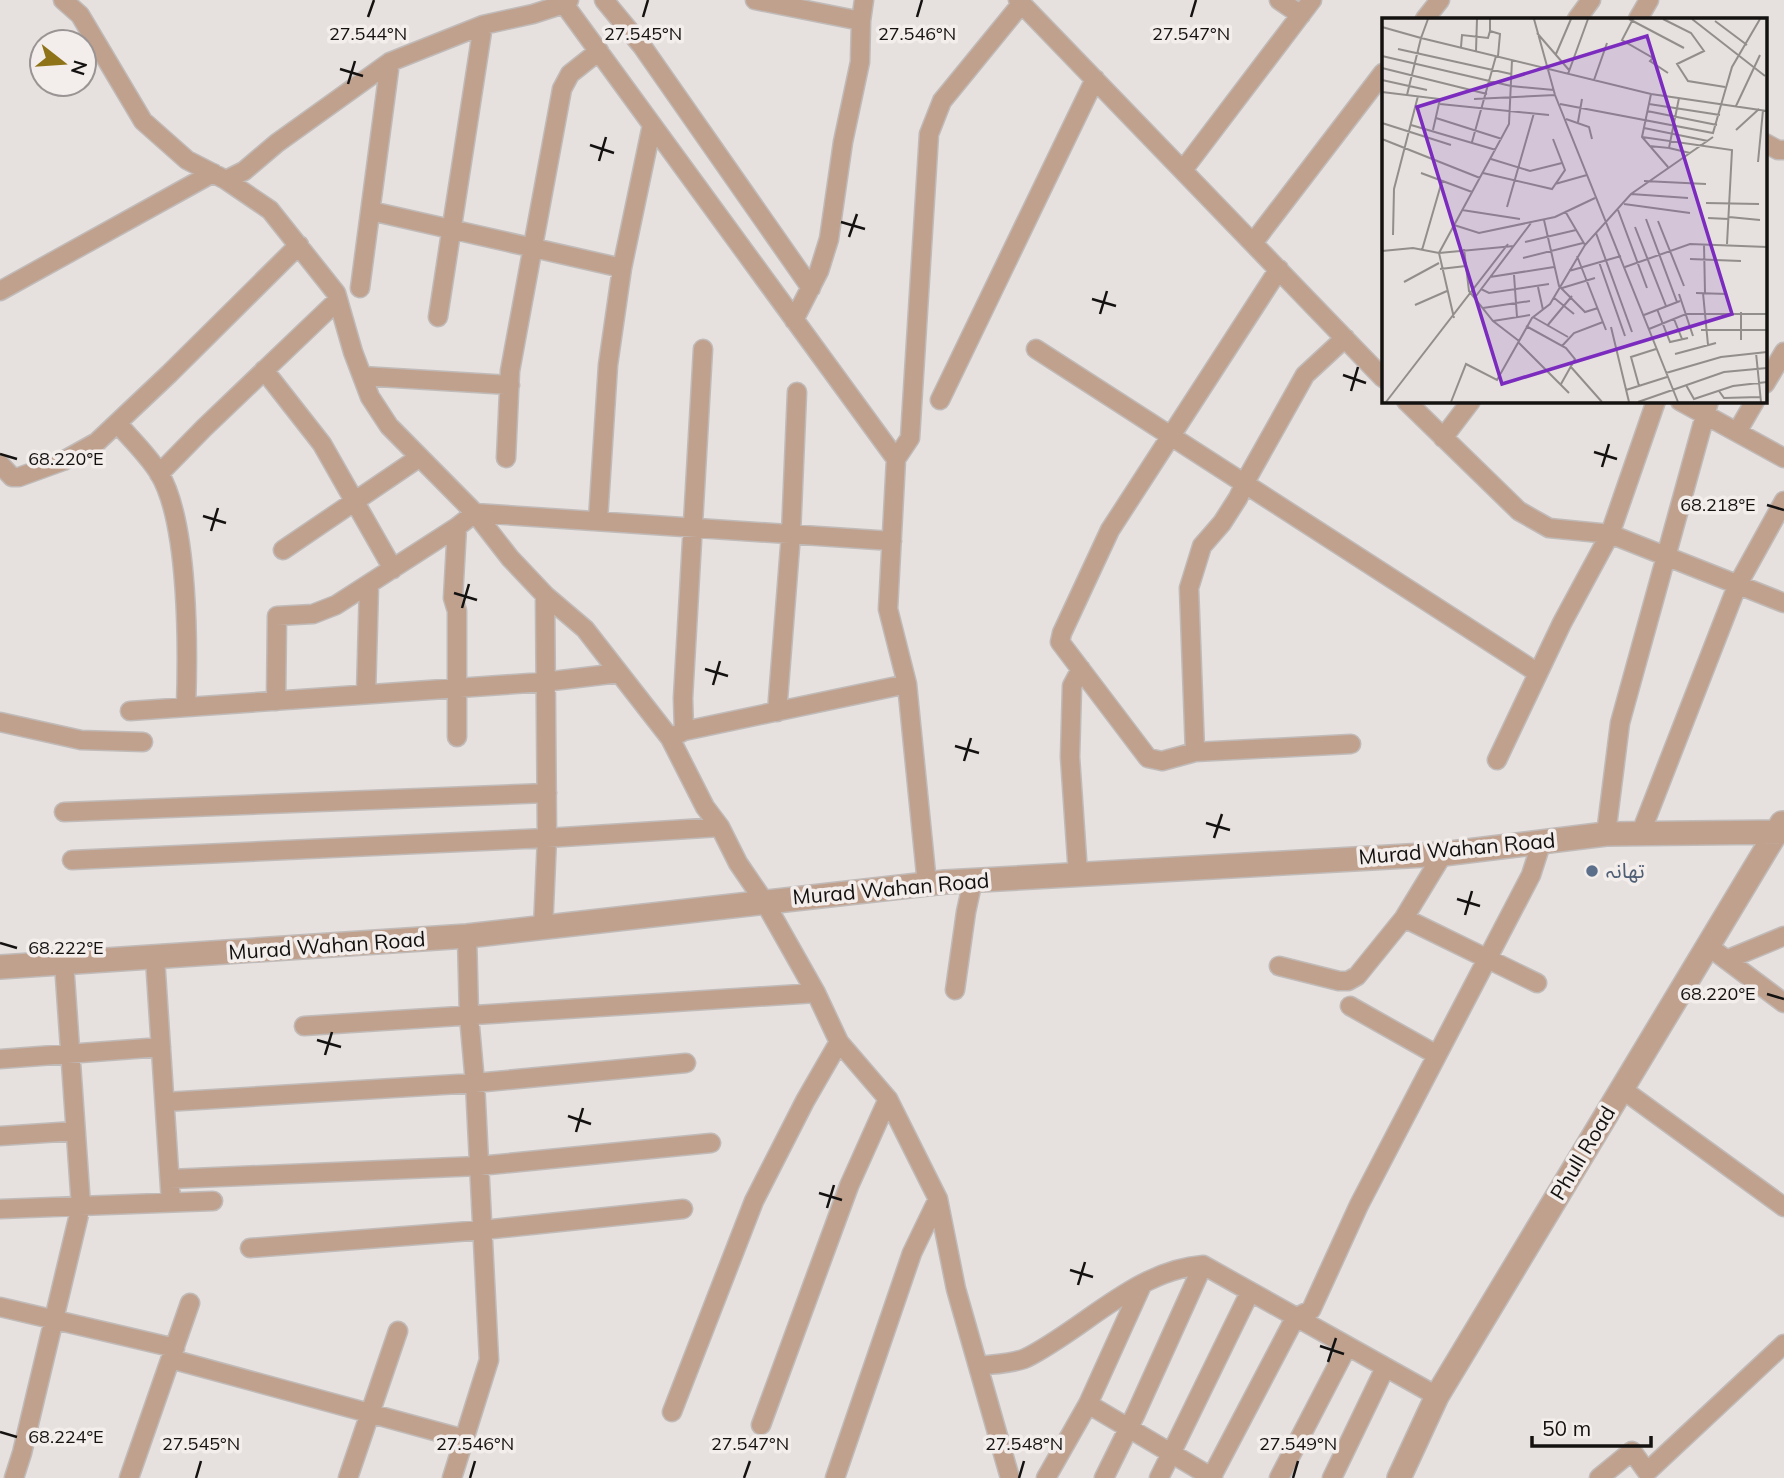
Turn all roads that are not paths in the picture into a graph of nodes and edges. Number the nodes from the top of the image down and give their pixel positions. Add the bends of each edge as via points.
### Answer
1 (63, 0) edge
2 (604, 0) edge
3 (758, 0) edge
4 (864, 0) edge
5 (1279, 0) edge
6 (1312, 0) edge
7 (1440, 0) edge
8 (1591, 0) edge
9 (1649, 0) edge
10 (567, 2) edge
11 (1020, 2) edge
12 (1301, 15) junction
13 (1426, 18) edge
14 (1578, 18) edge
15 (1639, 18) edge
16 (861, 21) junction
17 (483, 25) junction
18 (599, 51) junction
19 (390, 62) junction
20 (1382, 74) edge
21 (1095, 79) junction
22 (652, 125) junction
23 (1766, 144) edge
24 (1784, 150) edge
25 (1183, 170) junction
26 (219, 177) junction
27 (370, 211) junction
28 (453, 229) junction
29 (1253, 243) junction
30 (299, 245) junction
31 (532, 247) junction
32 (622, 268) junction
33 (1279, 269) junction
34 (360, 288) dead end
35 (811, 288) junction
36 (0, 291) edge
37 (338, 300) junction
38 (438, 317) dead end
39 (794, 320) junction
40 (1345, 338) junction
41 (703, 349) dead end
42 (1036, 349) dead end
43 (1784, 352) edge
44 (264, 370) junction
45 (362, 376) junction
46 (1382, 376) edge
47 (1766, 382) edge
48 (510, 386) junction
49 (797, 391) dead end
50 (940, 400) dead end
51 (1407, 402) edge
52 (1470, 402) edge
53 (1656, 402) edge
54 (1684, 402) edge
55 (1754, 402) edge
56 (1707, 408) edge
57 (117, 423) junction
58 (1737, 432) junction
59 (1172, 437) junction
60 (1443, 439) junction
61 (420, 457) junction
62 (506, 458) dead end
63 (1784, 458) edge
64 (896, 459) junction
65 (0, 464) edge
66 (159, 474) junction
67 (1244, 485) junction
68 (355, 501) junction
69 (1784, 501) edge
70 (475, 513) junction
71 (598, 520) junction
72 (457, 527) junction
73 (693, 527) junction
74 (791, 534) junction
75 (1610, 534) junction
76 (892, 541) junction
77 (282, 550) dead end
78 (1665, 556) junction
79 (393, 569) junction
80 (369, 585) junction
81 (1737, 586) junction
82 (545, 595) junction
83 (1784, 603) edge
84 (1081, 669) junction
85 (619, 673) junction
86 (1538, 673) junction
87 (544, 682) junction
88 (906, 684) junction
89 (457, 688) junction
90 (366, 694) junction
91 (276, 701) junction
92 (187, 707) junction
93 (130, 711) dead end
94 (777, 712) junction
95 (0, 722) edge
96 (677, 735) junction
97 (457, 737) dead end
98 (143, 742) dead end
99 (1352, 744) dead end
100 (1195, 752) junction
101 (1497, 760) dead end
102 (547, 793) junction
103 (64, 812) dead end
104 (720, 827) junction
105 (1781, 828) edge
106 (1606, 834) junction
107 (1640, 835) junction
108 (547, 838) junction
109 (1541, 844) junction
110 (1443, 853) junction
111 (72, 860) dead end
112 (1078, 874) junction
113 (973, 880) junction
114 (927, 884) junction
115 (764, 901) junction
116 (1404, 918) junction
117 (543, 929) junction
118 (467, 936) junction
119 (1784, 936) edge
120 (1717, 953) junction
121 (155, 958) junction
122 (1487, 958) junction
123 (64, 963) junction
124 (0, 967) edge
125 (1279, 967) dead end
126 (1537, 983) dead end
127 (955, 990) dead end
128 (816, 993) junction
129 (1784, 1003) edge
130 (1350, 1006) dead end
131 (469, 1016) junction
132 (304, 1026) dead end
133 (839, 1042) junction
134 (161, 1047) junction
135 (70, 1054) junction
136 (1437, 1055) junction
137 (0, 1059) edge
138 (686, 1062) dead end
139 (475, 1083) junction
140 (1622, 1089) junction
141 (888, 1099) junction
142 (165, 1102) junction
143 (75, 1130) junction
144 (0, 1136) edge
145 (711, 1143) dead end
146 (479, 1167) junction
147 (170, 1179) junction
148 (938, 1199) junction
149 (213, 1201) dead end
150 (171, 1202) junction
151 (81, 1206) junction
152 (1784, 1207) edge
153 (0, 1209) edge
154 (683, 1209) dead end
155 (482, 1230) junction
156 (250, 1248) dead end
157 (1203, 1265) junction
158 (1142, 1285) junction
159 (1250, 1292) junction
160 (190, 1303) dead end
161 (0, 1307) edge
162 (1295, 1318) junction
163 (54, 1319) junction
164 (398, 1331) dead end
165 (1784, 1344) edge
166 (1347, 1347) junction
167 (173, 1354) junction
168 (978, 1366) junction
169 (1385, 1368) junction
170 (1437, 1396) junction
171 (1088, 1404) junction
172 (672, 1412) dead end
173 (370, 1413) junction
174 (761, 1425) dead end
175 (1129, 1428) junction
176 (464, 1439) junction
177 (1171, 1453) junction
178 (14, 1478) edge
179 (129, 1478) edge
180 (348, 1478) edge
181 (452, 1478) edge
182 (835, 1478) edge
183 (1010, 1478) edge
184 (1046, 1478) edge
185 (1104, 1478) edge
186 (1158, 1478) edge
187 (1212, 1478) edge
188 (1279, 1478) edge
189 (1332, 1478) edge
190 (1399, 1478) edge
191 (1599, 1478) edge

1 - 26 street via 80,15 143,121 187,160
2 - 35 street via 642,46
3 - 16 street
4 - 16 street
5 - 12 street
6 - 12 street
7 - 13 street
8 - 14 street
9 - 15 street
10 - 17 street
10 - 18 street
11 - 21 street
11 - 64 street via 942,101 929,134 910,438
12 - 25 street
16 - 35 street via 860,62 829,239
17 - 19 street
17 - 28 street
18 - 22 street
18 - 31 street via 570,75 562,89
19 - 26 street via 244,172
19 - 27 street
20 - 29 street
21 - 25 street
21 - 50 street
22 - 32 street
22 - 39 street
23 - 24 street
25 - 29 street
26 - 30 street via 270,210
26 - 36 street
27 - 28 street
27 - 34 street
28 - 31 street
28 - 38 street
29 - 33 street
30 - 37 street
30 - 57 street
31 - 32 street
31 - 48 street
32 - 71 street via 608,365
33 - 40 street
33 - 59 street
35 - 39 street
37 - 44 street
37 - 45 street
39 - 64 street
40 - 46 street
40 - 67 street via 1305,375
41 - 73 street
42 - 59 street
43 - 47 street
44 - 66 street
44 - 68 street via 322,444
45 - 48 street
45 - 61 street via 389,426
48 - 62 street
49 - 74 street
51 - 60 street
52 - 60 street
53 - 75 street
54 - 56 street
55 - 58 street
56 - 58 street
56 - 78 street
57 - 65 street via 97,442 63,461 19,477 12,477
57 - 66 street
58 - 63 street
59 - 67 street
59 - 84 street via 1110,530 1062,632 1060,642
60 - 75 street via 1519,511 1549,528
61 - 68 street
61 - 70 street
64 - 76 street
66 - 92 street via 174,513 181,557
67 - 86 street
67 - 100 street via 1202,546 1189,588
68 - 77 street
68 - 79 street
69 - 81 street
70 - 71 street
70 - 72 street
70 - 82 street
71 - 73 street
72 - 79 street
72 - 89 street via 453,598
73 - 74 street
73 - 96 street
74 - 76 street
74 - 94 street
75 - 78 street
75 - 86 street
76 - 88 street via 888,609
78 - 81 street
78 - 106 street via 1620,723
79 - 80 street
80 - 90 street
80 - 91 street via 313,614 277,616
81 - 83 street
81 - 107 street
82 - 85 street via 585,629
82 - 87 street
84 - 100 street via 1148,758 1162,761
84 - 112 street via 1072,686 1070,757
85 - 87 street
85 - 96 street
86 - 101 street
87 - 89 street
87 - 102 street
88 - 94 street
88 - 114 street
89 - 90 street
89 - 97 street
90 - 91 street
91 - 92 street
92 - 93 street
94 - 96 street
95 - 98 street via 81,740
96 - 104 street via 705,807
99 - 100 street
102 - 103 street
102 - 108 street
104 - 108 street
104 - 115 street
105 - 107 street, Murad Wahan Road
105 - 120 street, Phull Road
106 - 107 street, Murad Wahan Road
106 - 109 street, Murad Wahan Road
108 - 111 street
108 - 117 street
109 - 110 street, Murad Wahan Road
109 - 122 street via 1531,875
110 - 112 street, Murad Wahan Road
110 - 116 street
112 - 113 street, Murad Wahan Road
113 - 114 street, Murad Wahan Road
113 - 127 street
114 - 115 street, Murad Wahan Road
115 - 117 street, Murad Wahan Road
115 - 128 street
116 - 122 street
116 - 125 street via 1348,981
117 - 118 street, Murad Wahan Road
118 - 121 street, Murad Wahan Road
118 - 131 street
119 - 120 street
120 - 129 street
120 - 140 street, Phull Road
121 - 123 street, Murad Wahan Road
121 - 134 street
122 - 126 street
122 - 136 street
123 - 124 street, Murad Wahan Road
123 - 135 street
128 - 131 street
128 - 133 street
130 - 136 street
131 - 132 street
131 - 139 street
133 - 141 street
133 - 172 street via 754,1201
134 - 135 street
134 - 142 street
135 - 137 street
135 - 143 street
136 - 162 street via 1311,1310
138 - 139 street
139 - 142 street
139 - 146 street
140 - 152 street
140 - 170 street, Phull Road
141 - 148 street
141 - 174 street via 849,1186
142 - 147 street
143 - 144 street
143 - 151 street
145 - 146 street
146 - 147 street
146 - 155 street
147 - 150 street
148 - 168 street
148 - 182 street via 912,1253
149 - 150 street
150 - 151 street
151 - 153 street
151 - 163 street
154 - 155 street
155 - 156 street
155 - 176 street via 489,1360
157 - 158 street via 1185,1267
157 - 159 street
157 - 175 street
158 - 168 street via 1023,1359
158 - 171 street
159 - 162 street
159 - 177 street
160 - 167 street
161 - 163 street
162 - 166 street
162 - 187 street
163 - 167 street
163 - 178 street
164 - 173 street
165 - 191 street via 1647,1472 1632,1451
166 - 169 street
166 - 188 street
167 - 173 street
167 - 179 street
168 - 183 street
169 - 170 street
169 - 189 street
170 - 190 street, Phull Road
171 - 175 street
171 - 184 street
173 - 176 street
173 - 180 street
175 - 177 street
175 - 185 street
176 - 181 street
177 - 186 street
177 - 187 street

